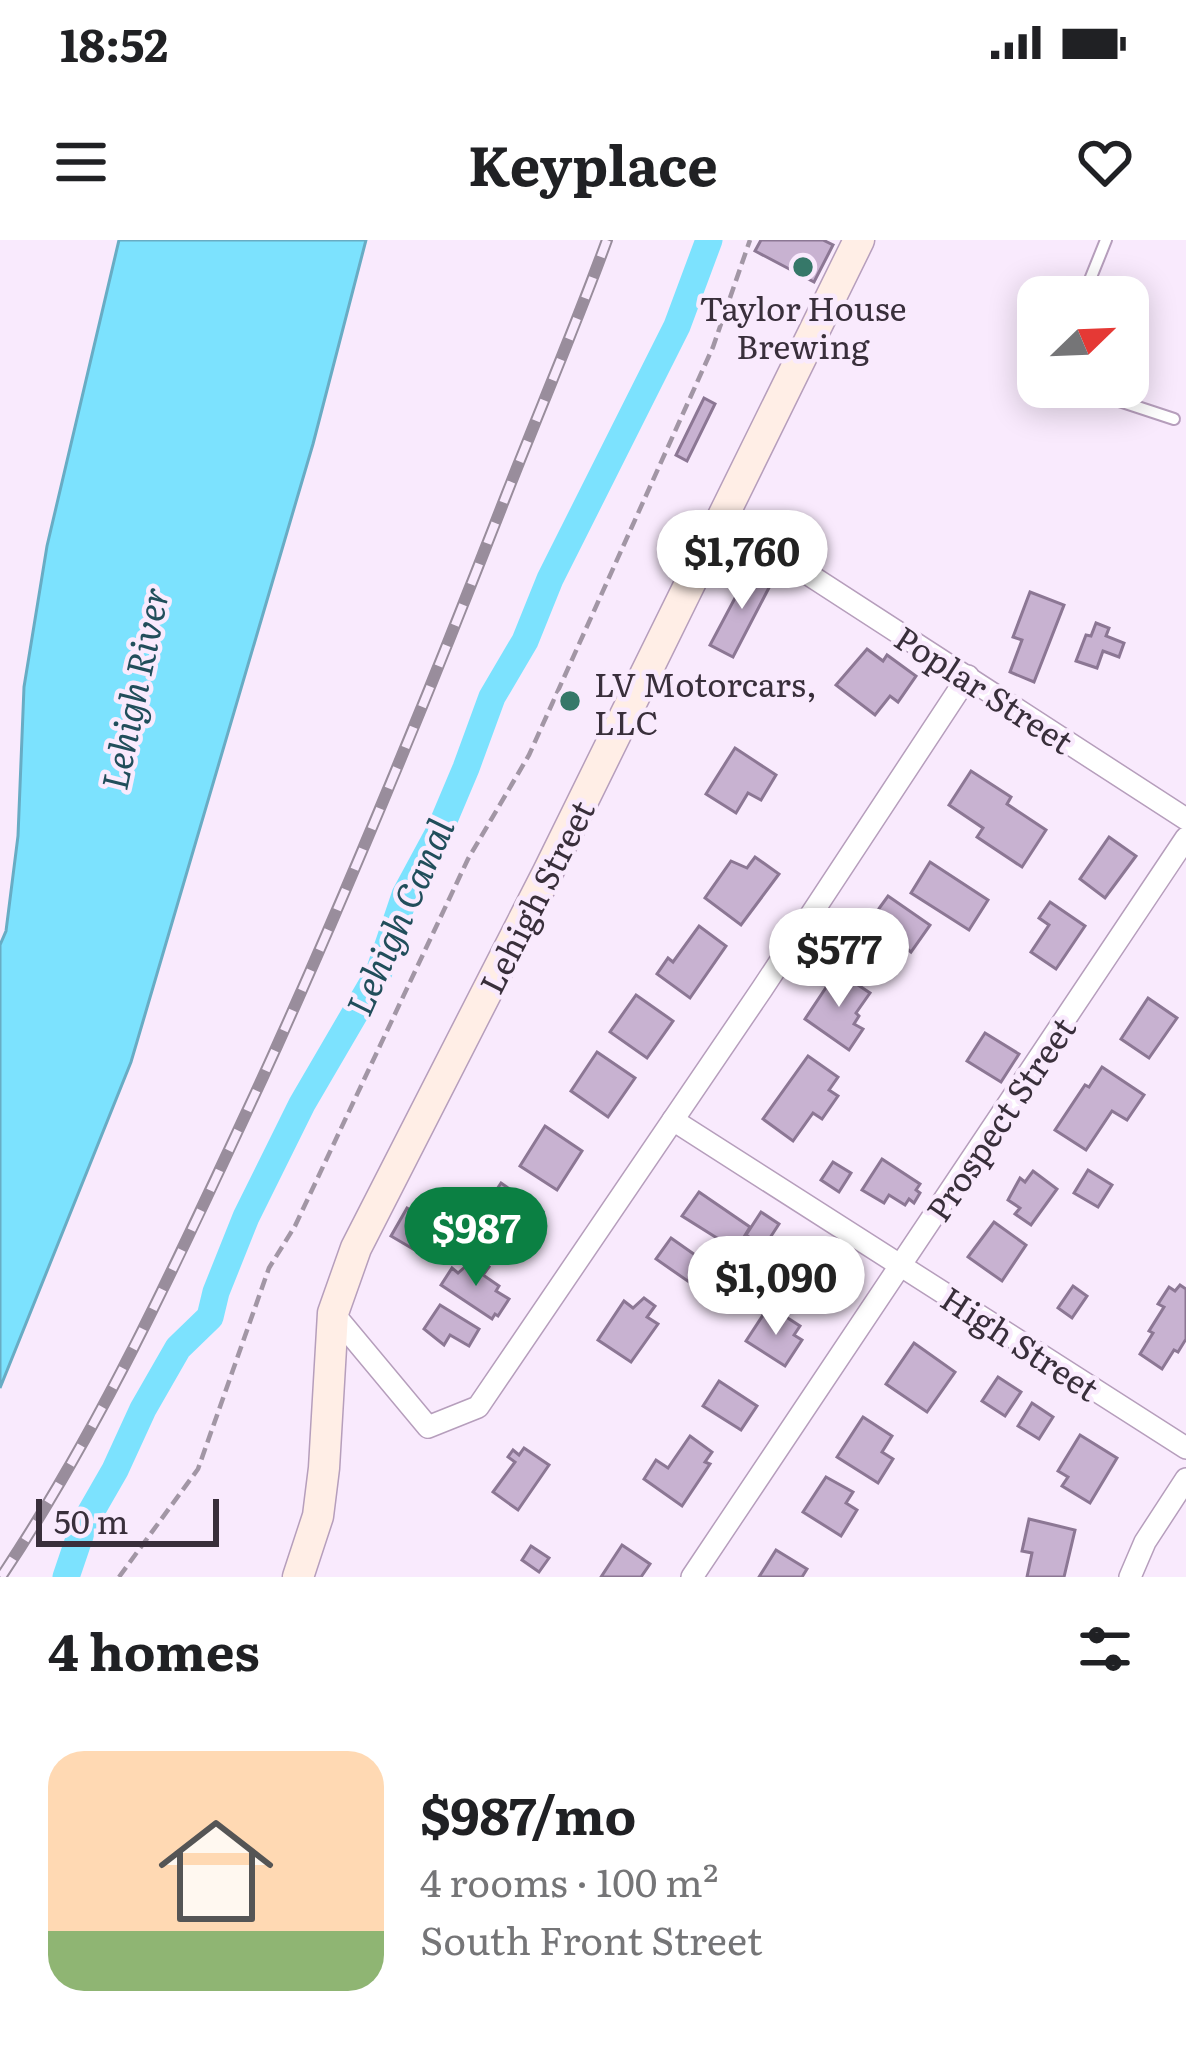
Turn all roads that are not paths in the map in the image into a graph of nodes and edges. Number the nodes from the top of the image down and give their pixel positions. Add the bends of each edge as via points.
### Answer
1 (859, 240) edge
2 (1106, 240) edge
3 (1091, 276) edge
4 (1141, 408) edge
5 (1174, 419) dead end
6 (723, 518) junction
7 (968, 676) junction
8 (1186, 819) edge
9 (1186, 838) edge
10 (674, 1120) junction
11 (901, 1266) junction
12 (333, 1312) junction
13 (1186, 1448) edge
14 (1186, 1480) edge
15 (298, 1577) edge
16 (692, 1577) edge
17 (1130, 1577) edge

1 - 6 street, Lehigh Street
2 - 3 lane
4 - 5 lane
6 - 7 street, Poplar Street
6 - 12 street, Lehigh Street via 356,1248
7 - 8 street, Poplar Street
7 - 10 street
9 - 11 street, Prospect Street
10 - 11 street, High Street
10 - 12 street via 478,1407 428,1426
11 - 13 street, High Street
11 - 16 street, Prospect Street
12 - 15 street, Lehigh Street via 318,1516
14 - 17 street

